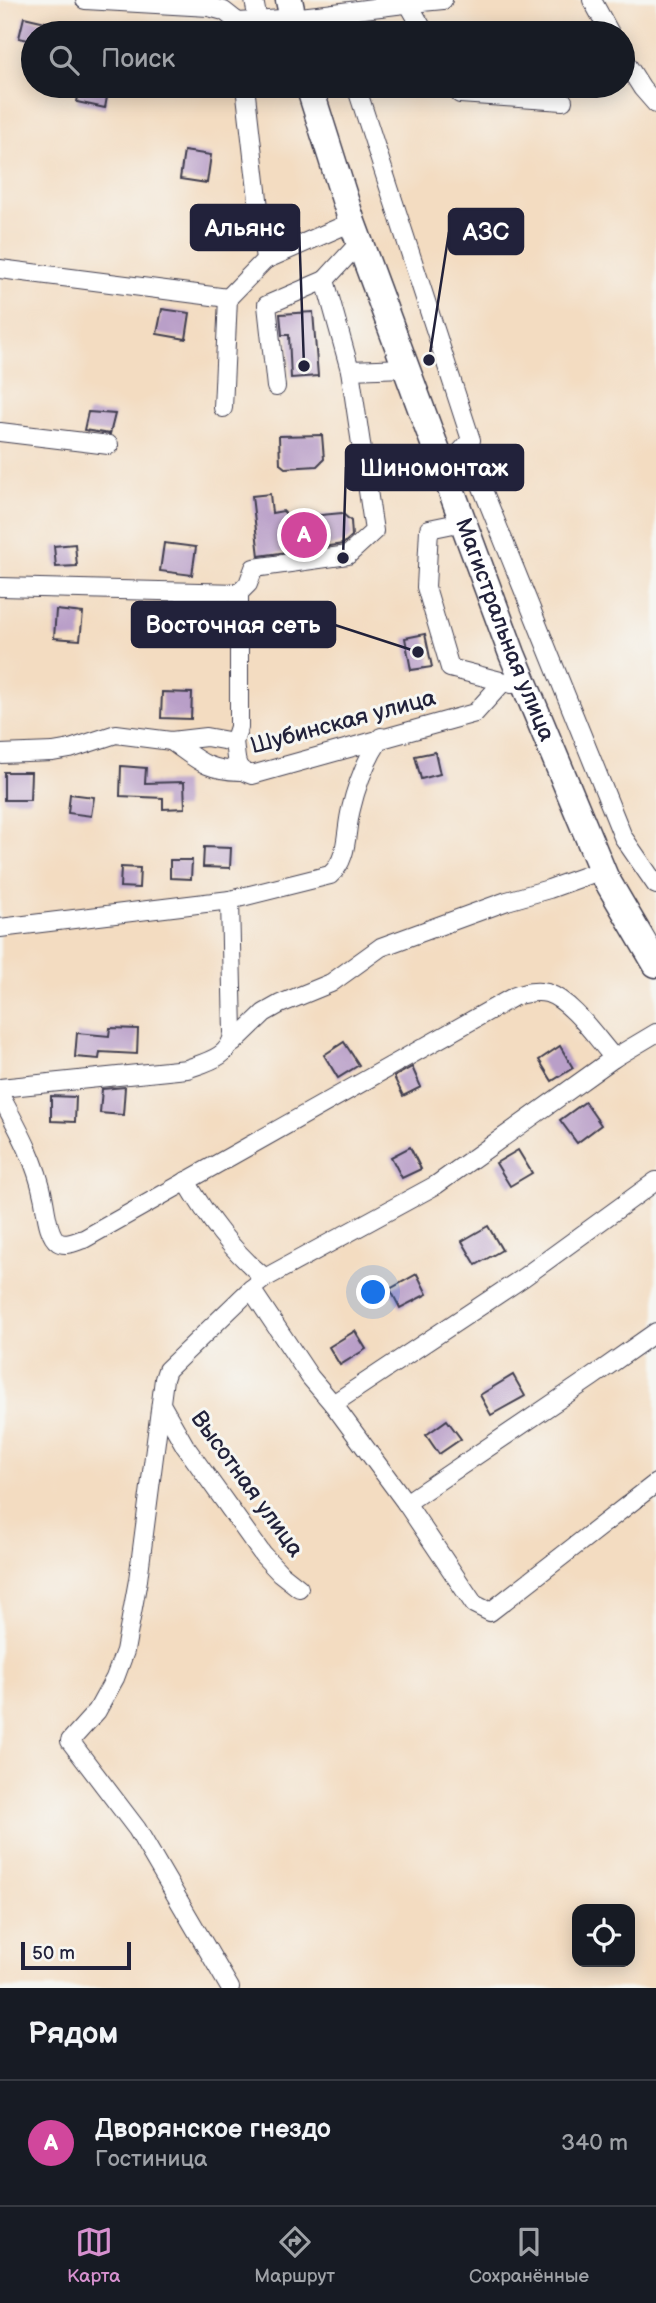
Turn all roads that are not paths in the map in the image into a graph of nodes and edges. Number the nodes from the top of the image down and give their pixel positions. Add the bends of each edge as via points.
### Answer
1 (85, 0) edge
2 (254, 0) edge
3 (443, 0) edge
4 (592, 0) edge
5 (408, 3) junction
6 (333, 13) junction
7 (293, 18) edge
8 (232, 21) edge
9 (258, 21) joint
10 (336, 21) edge
11 (418, 21) edge
12 (603, 21) edge
13 (635, 77) edge
14 (246, 98) edge
15 (313, 98) edge
16 (360, 98) edge
17 (519, 98) edge
18 (563, 101) dead end
19 (656, 104) edge
20 (356, 233) junction
21 (265, 260) junction
22 (0, 269) edge
23 (325, 280) junction
24 (228, 298) junction
25 (405, 368) junction
26 (350, 370) junction
27 (276, 387) dead end
28 (223, 408) dead end
29 (0, 432) edge
30 (109, 445) dead end
31 (444, 471) junction
32 (463, 522) junction
33 (0, 587) edge
34 (239, 593) junction
35 (514, 684) junction
36 (381, 737) junction
37 (171, 741) junction
38 (234, 742) junction
39 (0, 754) edge
40 (240, 771) junction
41 (602, 870) junction
42 (656, 885) edge
43 (230, 900) junction
44 (0, 928) edge
45 (656, 964) edge
46 (656, 1033) edge
47 (233, 1043) junction
48 (614, 1058) junction
49 (0, 1088) edge
50 (0, 1095) edge
51 (186, 1181) junction
52 (656, 1181) edge
53 (258, 1283) junction
54 (656, 1332) edge
55 (161, 1404) junction
56 (333, 1404) junction
57 (656, 1483) edge
58 (406, 1503) junction
59 (299, 1588) dead end
60 (230, 1988) edge

1 - 8 street via 209,7 224,11
2 - 9 street
3 - 5 street
4 - 12 street
5 - 6 street
5 - 11 street
6 - 7 street
6 - 10 street
7 - 9 street
13 - 19 street
14 - 21 street
15 - 20 highway, Магистральная улица
16 - 31 street via 471,440
17 - 18 street
20 - 21 street
20 - 23 street
20 - 25 highway, Магистральная улица
21 - 24 street
22 - 24 street
23 - 26 street
23 - 27 street via 267,304
24 - 28 street
25 - 26 street
25 - 31 highway, Магистральная улица
26 - 34 street via 374,531 348,555 254,568
29 - 30 street
31 - 32 highway, Магистральная улица
31 - 42 street via 475,470 624,837
32 - 35 highway, Магистральная улица
32 - 35 street via 429,529 426,587 450,668
33 - 34 street
34 - 38 street via 239,727
35 - 36 street, Шубинская улица via 475,713
35 - 41 highway, Магистральная улица
36 - 40 street, Шубинская улица via 252,775
36 - 43 street via 360,775 339,868 330,875
37 - 38 street, Шубинская улица via 206,737
37 - 39 street, Шубинская улица via 116,734 62,751
37 - 40 street via 209,767
38 - 40 street, Шубинская улица
41 - 45 highway, Магистральная улица
41 - 47 street via 381,947 331,983 264,1013
43 - 44 street
43 - 47 street
46 - 48 street
47 - 49 street via 216,1059 187,1069
48 - 51 street via 564,1002 548,993 530,991
48 - 53 street via 436,1185
50 - 51 street via 28,1147 49,1223 55,1240 62,1244 84,1239
51 - 53 street
52 - 56 street via 524,1278
53 - 55 street via 167,1370
53 - 56 street via 310,1377
54 - 58 street
55 - 59 street, Высотная улица via 185,1446 263,1555
55 - 60 street via 125,1651 97,1711 70,1741 137,1829
56 - 58 street
57 - 58 street via 489,1612 474,1604

